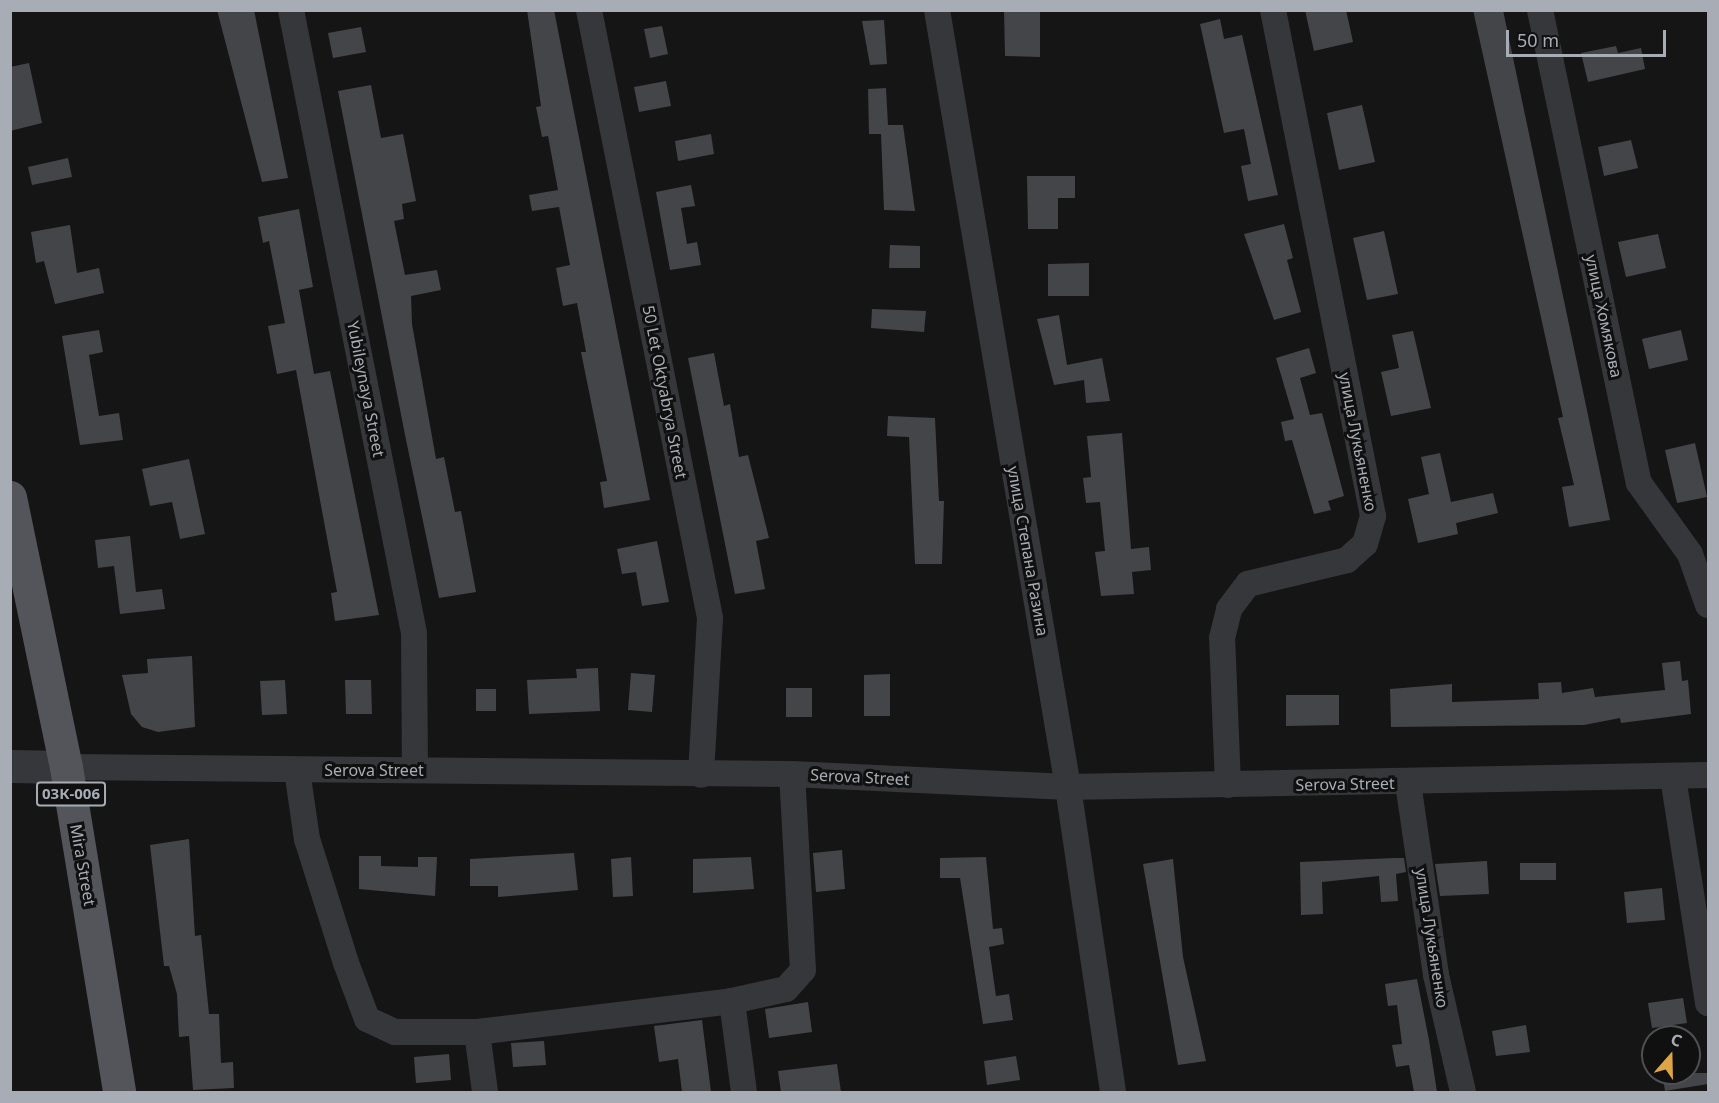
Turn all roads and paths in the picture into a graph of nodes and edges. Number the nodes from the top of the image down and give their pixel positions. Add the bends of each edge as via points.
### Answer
1 (291, 10) edge
2 (589, 10) edge
3 (938, 10) edge
4 (1273, 10) edge
5 (1540, 10) edge
6 (10, 498) edge
7 (1708, 605) edge
8 (10, 766) edge
9 (66, 767) junction
10 (297, 770) junction
11 (415, 770) junction
12 (792, 774) junction
13 (701, 775) junction
14 (1708, 775) edge
15 (1673, 777) junction
16 (1408, 783) junction
17 (1228, 786) junction
18 (1068, 787) junction
19 (732, 1001) junction
20 (1708, 1003) edge
21 (477, 1032) junction
22 (119, 1092) edge
23 (485, 1092) edge
24 (744, 1092) edge
25 (1113, 1092) edge
26 (1463, 1092) edge

1 - 11 street, Yubileynaya Street via 414,633
2 - 13 street, 50 Let Oktyabrya Street via 710,618
3 - 18 street, улица Степана Разина
4 - 17 street, улица Лукьяненко via 1373,516 1365,544 1347,560 1248,584 1229,609 1222,638
5 - 7 street, улица Хомякова via 1639,483 1690,554
6 - 9 main road, Mira Street / 03К-006
8 - 9 street, Serova Street
9 - 10 street, Serova Street
9 - 22 main road, Mira Street / 03К-006
10 - 11 street, Serova Street
10 - 21 street via 307,839 367,1019 394,1032
11 - 13 street, Serova Street
12 - 13 street, Serova Street
12 - 18 street, Serova Street
12 - 19 street via 803,969 786,990
14 - 15 street, Serova Street
15 - 16 street, Serova Street
15 - 20 street
16 - 17 street, Serova Street
16 - 26 street, улица Лукьяненко via 1436,975
17 - 18 street, Serova Street
18 - 25 street, улица Степана Разина
19 - 21 street
19 - 24 street
21 - 23 street

